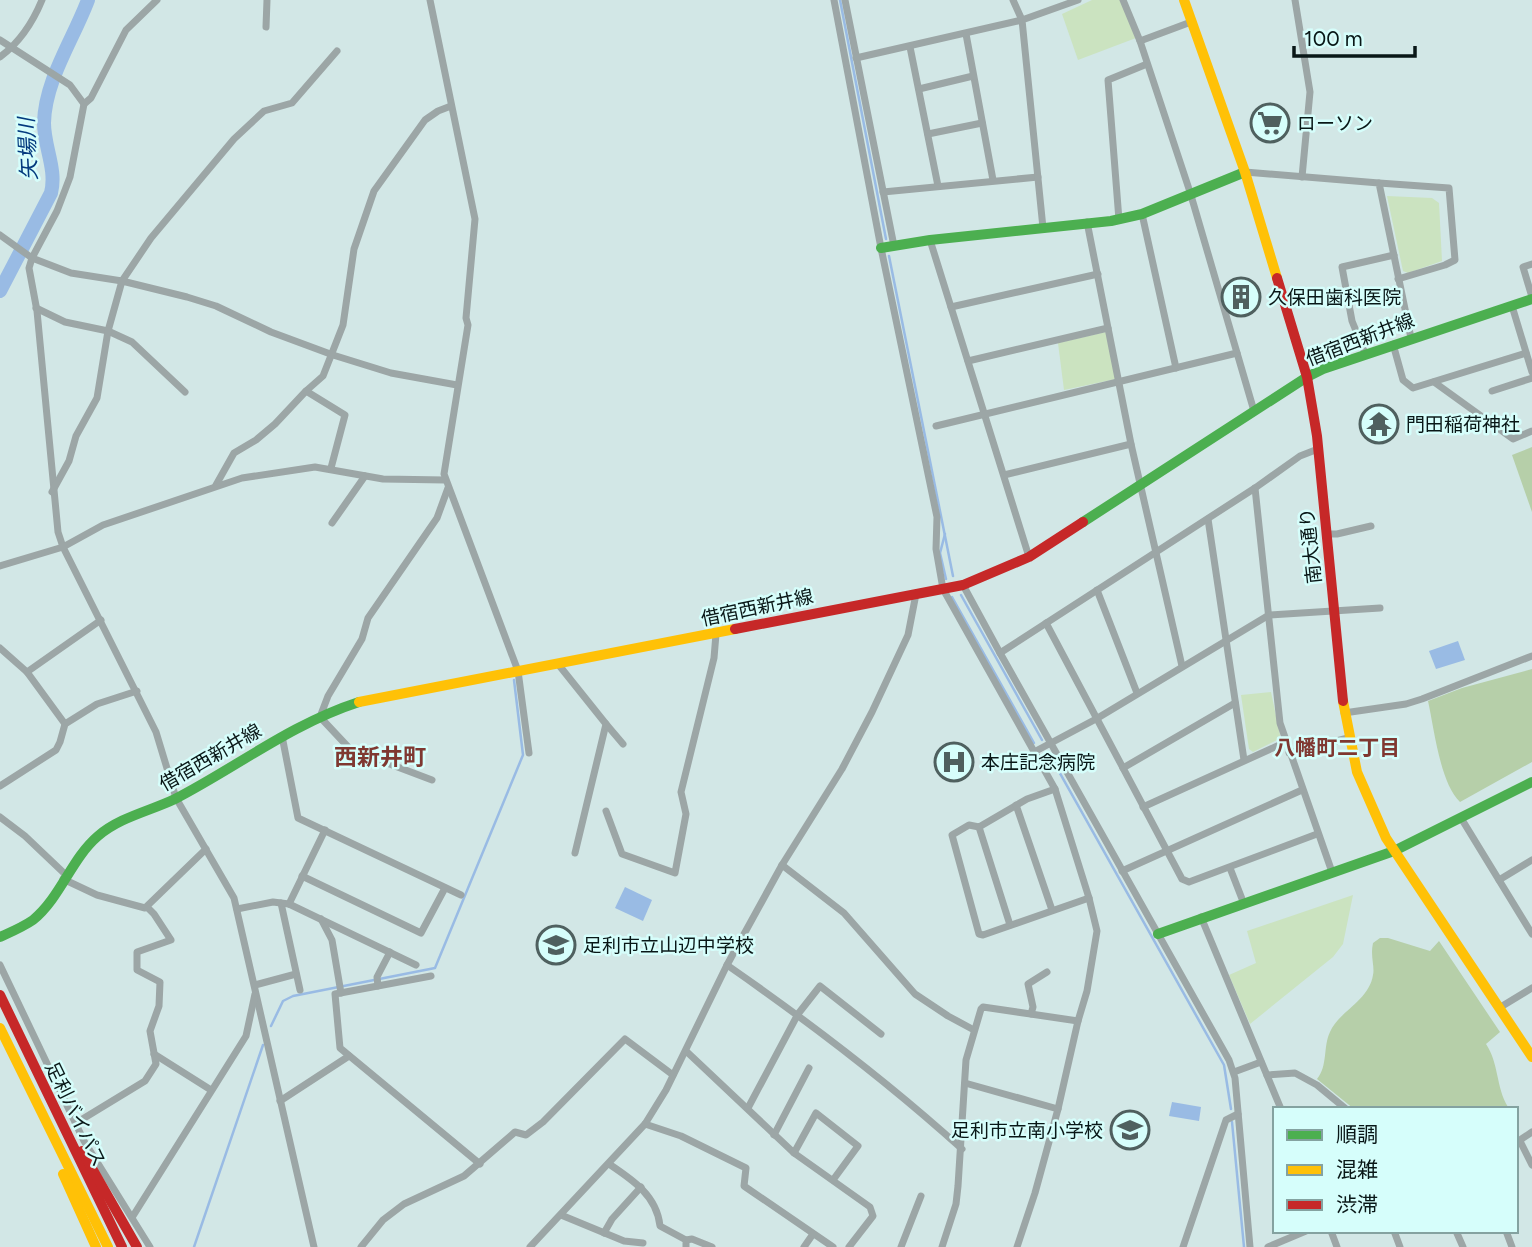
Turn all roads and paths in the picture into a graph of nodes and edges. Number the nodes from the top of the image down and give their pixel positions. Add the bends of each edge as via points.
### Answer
1 (42, 0) edge
2 (157, 0) edge
3 (267, 0) edge
4 (430, 0) edge
5 (834, 0) edge
6 (845, 0) edge
7 (1013, 0) edge
8 (1078, 0) edge
9 (1123, 0) edge
10 (1184, 0) edge
11 (1295, 0) edge
12 (1022, 20) junction
13 (1191, 22) junction
14 (266, 27) dead end
15 (965, 34) junction
16 (0, 40) edge
17 (1140, 41) junction
18 (910, 47) junction
19 (12, 48) junction
20 (337, 51) dead end
21 (0, 57) edge
22 (856, 58) junction
23 (1147, 64) junction
24 (973, 76) junction
25 (919, 89) junction
26 (84, 104) junction
27 (451, 106) junction
28 (982, 123) junction
29 (928, 134) junction
30 (1245, 172) junction
31 (1038, 177) junction
32 (1302, 177) junction
33 (993, 180) junction
34 (1379, 183) junction
35 (938, 186) junction
36 (883, 192) junction
37 (1190, 192) junction
38 (1142, 214) junction
39 (1119, 219) junction
40 (1087, 222) junction
41 (1043, 228) junction
42 (0, 235) edge
43 (930, 240) junction
44 (894, 246) junction
45 (881, 248) junction
46 (1394, 255) junction
47 (30, 257) junction
48 (1532, 264) edge
49 (1098, 274) junction
50 (1398, 279) junction
51 (122, 281) junction
52 (1532, 298) edge
53 (1512, 306) junction
54 (951, 307) junction
55 (36, 308) junction
56 (1108, 328) junction
57 (108, 331) junction
58 (1411, 338) junction
59 (1392, 344) junction
60 (1237, 353) junction
61 (1365, 353) junction
62 (1526, 353) junction
63 (333, 355) junction
64 (968, 361) junction
65 (1176, 368) junction
66 (1532, 375) edge
67 (1307, 377) junction
68 (1119, 382) junction
69 (1434, 382) junction
70 (457, 385) junction
71 (306, 391) junction
72 (1492, 391) dead end
73 (185, 392) dead end
74 (1254, 411) junction
75 (984, 415) junction
76 (936, 426) dead end
77 (1532, 431) edge
78 (1131, 444) junction
79 (1318, 449) junction
80 (331, 468) junction
81 (1004, 475) junction
82 (365, 476) junction
83 (447, 484) junction
84 (1141, 484) junction
85 (216, 485) junction
86 (1255, 488) junction
87 (52, 492) junction
88 (1208, 519) junction
89 (332, 523) dead end
90 (1371, 526) dead end
91 (1327, 534) junction
92 (63, 547) junction
93 (1156, 551) junction
94 (1029, 557) junction
95 (0, 566) edge
96 (963, 585) junction
97 (943, 589) junction
98 (1097, 590) junction
99 (916, 594) junction
100 (1380, 608) dead end
101 (1334, 611) junction
102 (1269, 615) junction
103 (100, 620) junction
104 (1046, 623) junction
105 (716, 634) junction
106 (1226, 640) junction
107 (0, 648) edge
108 (1000, 653) junction
109 (1532, 656) edge
110 (558, 664) junction
111 (1182, 666) junction
112 (518, 671) junction
113 (27, 672) junction
114 (137, 691) junction
115 (1138, 693) junction
116 (1235, 703) junction
117 (1344, 713) junction
118 (320, 717) junction
119 (1096, 719) junction
120 (65, 724) junction
121 (606, 724) junction
122 (282, 736) junction
123 (1348, 738) junction
124 (1286, 742) junction
125 (623, 744) dead end
126 (1051, 744) junction
127 (1034, 752) junction
128 (528, 753) dead end
129 (1289, 753) junction
130 (1244, 760) junction
131 (1123, 768) junction
132 (432, 780) dead end
133 (1532, 782) edge
134 (0, 786) edge
135 (1055, 789) junction
136 (1302, 790) junction
137 (176, 798) junction
138 (1016, 805) junction
139 (1143, 807) junction
140 (606, 811) dead end
141 (0, 817) edge
142 (1461, 818) junction
143 (979, 827) junction
144 (325, 830) junction
145 (1317, 834) junction
146 (206, 849) junction
147 (1166, 850) junction
148 (1394, 852) junction
149 (575, 853) dead end
150 (1532, 860) edge
151 (782, 865) junction
152 (1230, 868) junction
153 (1122, 871) junction
154 (1332, 872) junction
155 (302, 876) junction
156 (65, 877) junction
157 (1499, 880) junction
158 (445, 888) junction
159 (461, 895) dead end
160 (1089, 898) junction
161 (285, 904) junction
162 (1244, 904) junction
163 (146, 907) junction
164 (237, 909) junction
165 (1052, 910) junction
166 (1201, 917) junction
167 (321, 918) junction
168 (1530, 924) edge
169 (1010, 925) junction
170 (1158, 934) junction
171 (1532, 934) edge
172 (0, 937) edge
173 (390, 952) junction
174 (0, 965) edge
175 (416, 965) dead end
176 (727, 965) junction
177 (1047, 972) dead end
178 (296, 974) junction
179 (431, 975) dead end
180 (378, 986) junction
181 (255, 988) junction
182 (1532, 988) edge
183 (300, 990) dead end
184 (341, 993) junction
185 (0, 995) edge
186 (1499, 1008) junction
187 (798, 1014) junction
188 (1031, 1014) junction
189 (1078, 1021) junction
190 (0, 1028) edge
191 (974, 1030) junction
192 (881, 1034) dead end
193 (686, 1051) junction
194 (154, 1054) junction
195 (349, 1056) junction
196 (1532, 1057) edge
197 (1261, 1062) junction
198 (809, 1068) dead end
199 (1234, 1072) junction
200 (1267, 1075) junction
201 (673, 1076) junction
202 (965, 1083) junction
203 (29, 1089) junction
204 (211, 1090) junction
205 (45, 1091) junction
206 (280, 1101) junction
207 (1280, 1107) edge
208 (1344, 1107) edge
209 (748, 1108) junction
210 (1058, 1109) junction
211 (1238, 1114) junction
212 (76, 1124) junction
213 (645, 1124) junction
214 (1532, 1132) edge
215 (774, 1135) junction
216 (1518, 1142) edge
217 (962, 1149) junction
218 (794, 1153) junction
219 (480, 1164) junction
220 (609, 1164) junction
221 (1532, 1165) edge
222 (833, 1180) junction
223 (641, 1187) junction
224 (921, 1196) dead end
225 (561, 1215) junction
226 (133, 1216) junction
227 (604, 1233) junction
228 (1303, 1233) edge
229 (813, 1234) junction
230 (643, 1243) dead end
231 (686, 1244) edge
232 (1286, 1244) edge
233 (96, 1247) edge
234 (108, 1247) edge
235 (122, 1247) edge
236 (137, 1247) edge
237 (150, 1247) edge
238 (314, 1247) edge
239 (361, 1247) edge
240 (530, 1247) edge
241 (712, 1247) edge
242 (804, 1247) edge
243 (833, 1247) edge
244 (849, 1247) edge
245 (901, 1247) edge
246 (942, 1247) edge
247 (1017, 1247) edge
248 (1183, 1247) edge
249 (1250, 1247) edge
250 (1268, 1247) edge

1 - 19 street
2 - 26 street via 126,30
3 - 14 street
4 - 27 street
5 - 45 street
6 - 22 street
7 - 12 street
8 - 12 street
9 - 17 street
10 - 13 main road, 南大通り
11 - 32 street via 1310,92
12 - 15 street
12 - 31 street
13 - 17 street
13 - 30 main road, 南大通り
15 - 18 street
15 - 24 street
16 - 19 street
17 - 23 street
18 - 22 street
18 - 25 street
19 - 21 street
19 - 26 street via 76,91
20 - 51 street via 292,103 264,111 234,139 151,238
22 - 36 street
23 - 37 street
23 - 39 street via 1108,80
24 - 25 street
24 - 28 street
25 - 29 street
26 - 47 street via 71,177
27 - 63 street via 425,120 374,191 354,249 343,325
27 - 70 street via 475,219 468,324
28 - 29 street
28 - 33 street
29 - 35 street
30 - 32 street
30 - 37 main road
30 - 67 main road, 南大通り
31 - 33 street
31 - 41 street
32 - 34 street
33 - 35 street
34 - 46 street
34 - 50 street via 1449,188 1455,260
35 - 36 street
36 - 44 street
37 - 38 main road
37 - 60 street
38 - 39 main road
38 - 65 street
39 - 40 main road
40 - 41 main road
40 - 49 street
41 - 43 main road
42 - 47 street
43 - 44 main road
43 - 54 street
44 - 45 main road
45 - 97 street via 937,517 936,549
46 - 50 street
46 - 61 street via 1342,267 1352,321
47 - 51 street via 71,273
47 - 55 street
48 - 52 street via 1523,267
49 - 54 street
49 - 56 street
50 - 58 street
51 - 57 street
51 - 63 street via 216,306
52 - 53 main road, 借宿西新井線
53 - 58 main road, 借宿西新井線
53 - 62 street
54 - 64 street
55 - 57 street via 65,322
55 - 87 street
56 - 64 street
56 - 68 street
57 - 73 street via 132,342
57 - 87 street via 97,398
58 - 59 main road, 借宿西新井線
59 - 61 main road, 借宿西新井線
59 - 69 street via 1406,384 1413,388
60 - 65 street
60 - 74 street
61 - 67 main road, 借宿西新井線
62 - 66 street
62 - 69 street
63 - 70 street via 391,373
63 - 71 street via 323,376
64 - 75 street
65 - 68 street
66 - 72 street
67 - 74 main road, 借宿西新井線
67 - 79 main road, 南大通り
68 - 75 street
68 - 78 street
69 - 77 street via 1513,439
70 - 83 street
71 - 80 street via 345,415
71 - 85 street via 256,440 234,453
74 - 84 main road, 借宿西新井線
75 - 76 street
75 - 81 street
78 - 81 street
78 - 84 street
79 - 86 street via 1307,451
79 - 91 main road, 南大通り
80 - 82 street
80 - 85 street
81 - 94 street
82 - 83 street
82 - 89 street
83 - 112 street
83 - 118 street via 437,518 368,618 362,639
84 - 93 street
84 - 94 main road, 借宿西新井線
85 - 92 street via 103,525
86 - 88 street
86 - 102 street
87 - 92 street
88 - 93 street
88 - 106 street
90 - 91 street
91 - 101 main road, 南大通り
92 - 95 street
92 - 103 street
93 - 98 street
93 - 111 street
94 - 96 main road, 借宿西新井線
96 - 97 main road, 借宿西新井線
96 - 108 street
97 - 99 main road, 借宿西新井線
97 - 127 street
98 - 104 street
98 - 115 street
99 - 105 main road, 借宿西新井線
99 - 151 street via 908,635 872,712
100 - 101 street
101 - 102 street
101 - 117 main road, 南大通り
102 - 106 street
102 - 124 street
103 - 113 street
103 - 114 street
104 - 108 street
104 - 119 street
105 - 110 main road, 借宿西新井線
105 - 140 street via 715,658 681,792 686,814 676,873 622,853
106 - 111 street
106 - 116 street
107 - 113 street
108 - 126 street
109 - 117 street via 1406,704
110 - 112 main road, 借宿西新井線
110 - 121 street
111 - 115 street
112 - 118 main road, 借宿西新井線 via 363,701
112 - 128 street
113 - 120 street
114 - 120 street via 97,704
114 - 137 street via 156,732
115 - 119 street
116 - 130 street
116 - 131 street
117 - 123 main road, 南大通り
118 - 122 main road, 借宿西新井線
118 - 132 street via 350,749
119 - 126 street
119 - 131 street
120 - 134 street via 56,750
121 - 125 street
121 - 149 street
122 - 137 main road, 借宿西新井線
122 - 144 street via 298,818
123 - 129 street
123 - 148 main road, 南大通り via 1365,793
124 - 129 street
124 - 130 street
126 - 127 street
126 - 153 street
127 - 135 street
129 - 136 street
130 - 139 street
131 - 139 street
133 - 142 main road
135 - 138 street
135 - 160 street
136 - 145 street
136 - 147 street
137 - 146 street
137 - 156 main road, 借宿西新井線 via 101,834
138 - 143 street
138 - 165 street
139 - 147 street
141 - 156 street
142 - 148 main road
142 - 157 street
143 - 169 street
143 - 169 street via 969,825 952,838 979,934
144 - 155 street
144 - 158 street
145 - 152 street
145 - 154 street
146 - 163 street
146 - 164 street
147 - 152 street via 1189,883
147 - 153 street
148 - 154 main road
148 - 186 main road, 南大通り
150 - 157 street
151 - 176 street
151 - 191 street via 844,913 915,994
152 - 162 street
153 - 170 street
154 - 162 main road
155 - 158 street via 421,933
155 - 161 street
156 - 163 street via 97,895
156 - 172 main road, 借宿西新井線 via 36,917
157 - 168 street
158 - 159 street
160 - 165 street
160 - 189 street via 1097,941
161 - 164 street
161 - 167 street
161 - 178 street
162 - 166 main road
163 - 194 street via 171,940 138,953 137,970 160,982 159,1006 150,1031
164 - 181 street
165 - 169 street
166 - 170 main road
166 - 197 street
167 - 173 street
167 - 184 street via 332,940
168 - 171 street
170 - 199 street
173 - 175 street
173 - 180 street via 377,977
174 - 212 street
176 - 187 street
176 - 193 street
177 - 188 street via 1028,985
178 - 181 street
178 - 183 street
179 - 180 street
180 - 184 street
181 - 204 street via 246,1036
181 - 206 street
182 - 186 street
184 - 195 street via 335,994 340,1048
185 - 205 main road, 足利バイパス
186 - 196 main road, 南大通り
187 - 192 street via 820,986
187 - 209 street
187 - 217 street
188 - 189 street
188 - 191 street via 983,1007
189 - 210 street
190 - 203 main road, 足利バイパス
191 - 202 street
193 - 201 street
193 - 209 street
194 - 204 street
194 - 212 street via 156,1064 145,1081
195 - 206 street
195 - 219 street
197 - 199 street
197 - 200 street
198 - 215 street
199 - 211 street
200 - 207 street
200 - 208 street via 1296,1073
201 - 213 street
201 - 219 street via 625,1039 543,1122 526,1135 515,1132
202 - 210 street
202 - 217 street
203 - 233 main road
203 - 234 main road, 足利バイパス
204 - 226 street
205 - 235 main road, 足利バイパス
205 - 236 main road
206 - 238 street
209 - 215 street
210 - 247 street
211 - 248 street via 1226,1120
211 - 249 street
212 - 226 street
213 - 220 street
213 - 229 street via 746,1168 744,1186
214 - 216 street
215 - 218 street
216 - 221 street
217 - 246 street via 956,1204
218 - 222 street
218 - 222 street via 816,1113 858,1146
219 - 239 street via 404,1204 383,1220
220 - 223 street
220 - 225 street
222 - 244 street via 873,1212
223 - 227 street
223 - 231 street via 657,1208 660,1226
224 - 245 street
225 - 227 street
225 - 240 street
226 - 237 street
227 - 230 street
228 - 232 street
229 - 242 street
229 - 243 street
231 - 241 street via 692,1239
232 - 250 street

